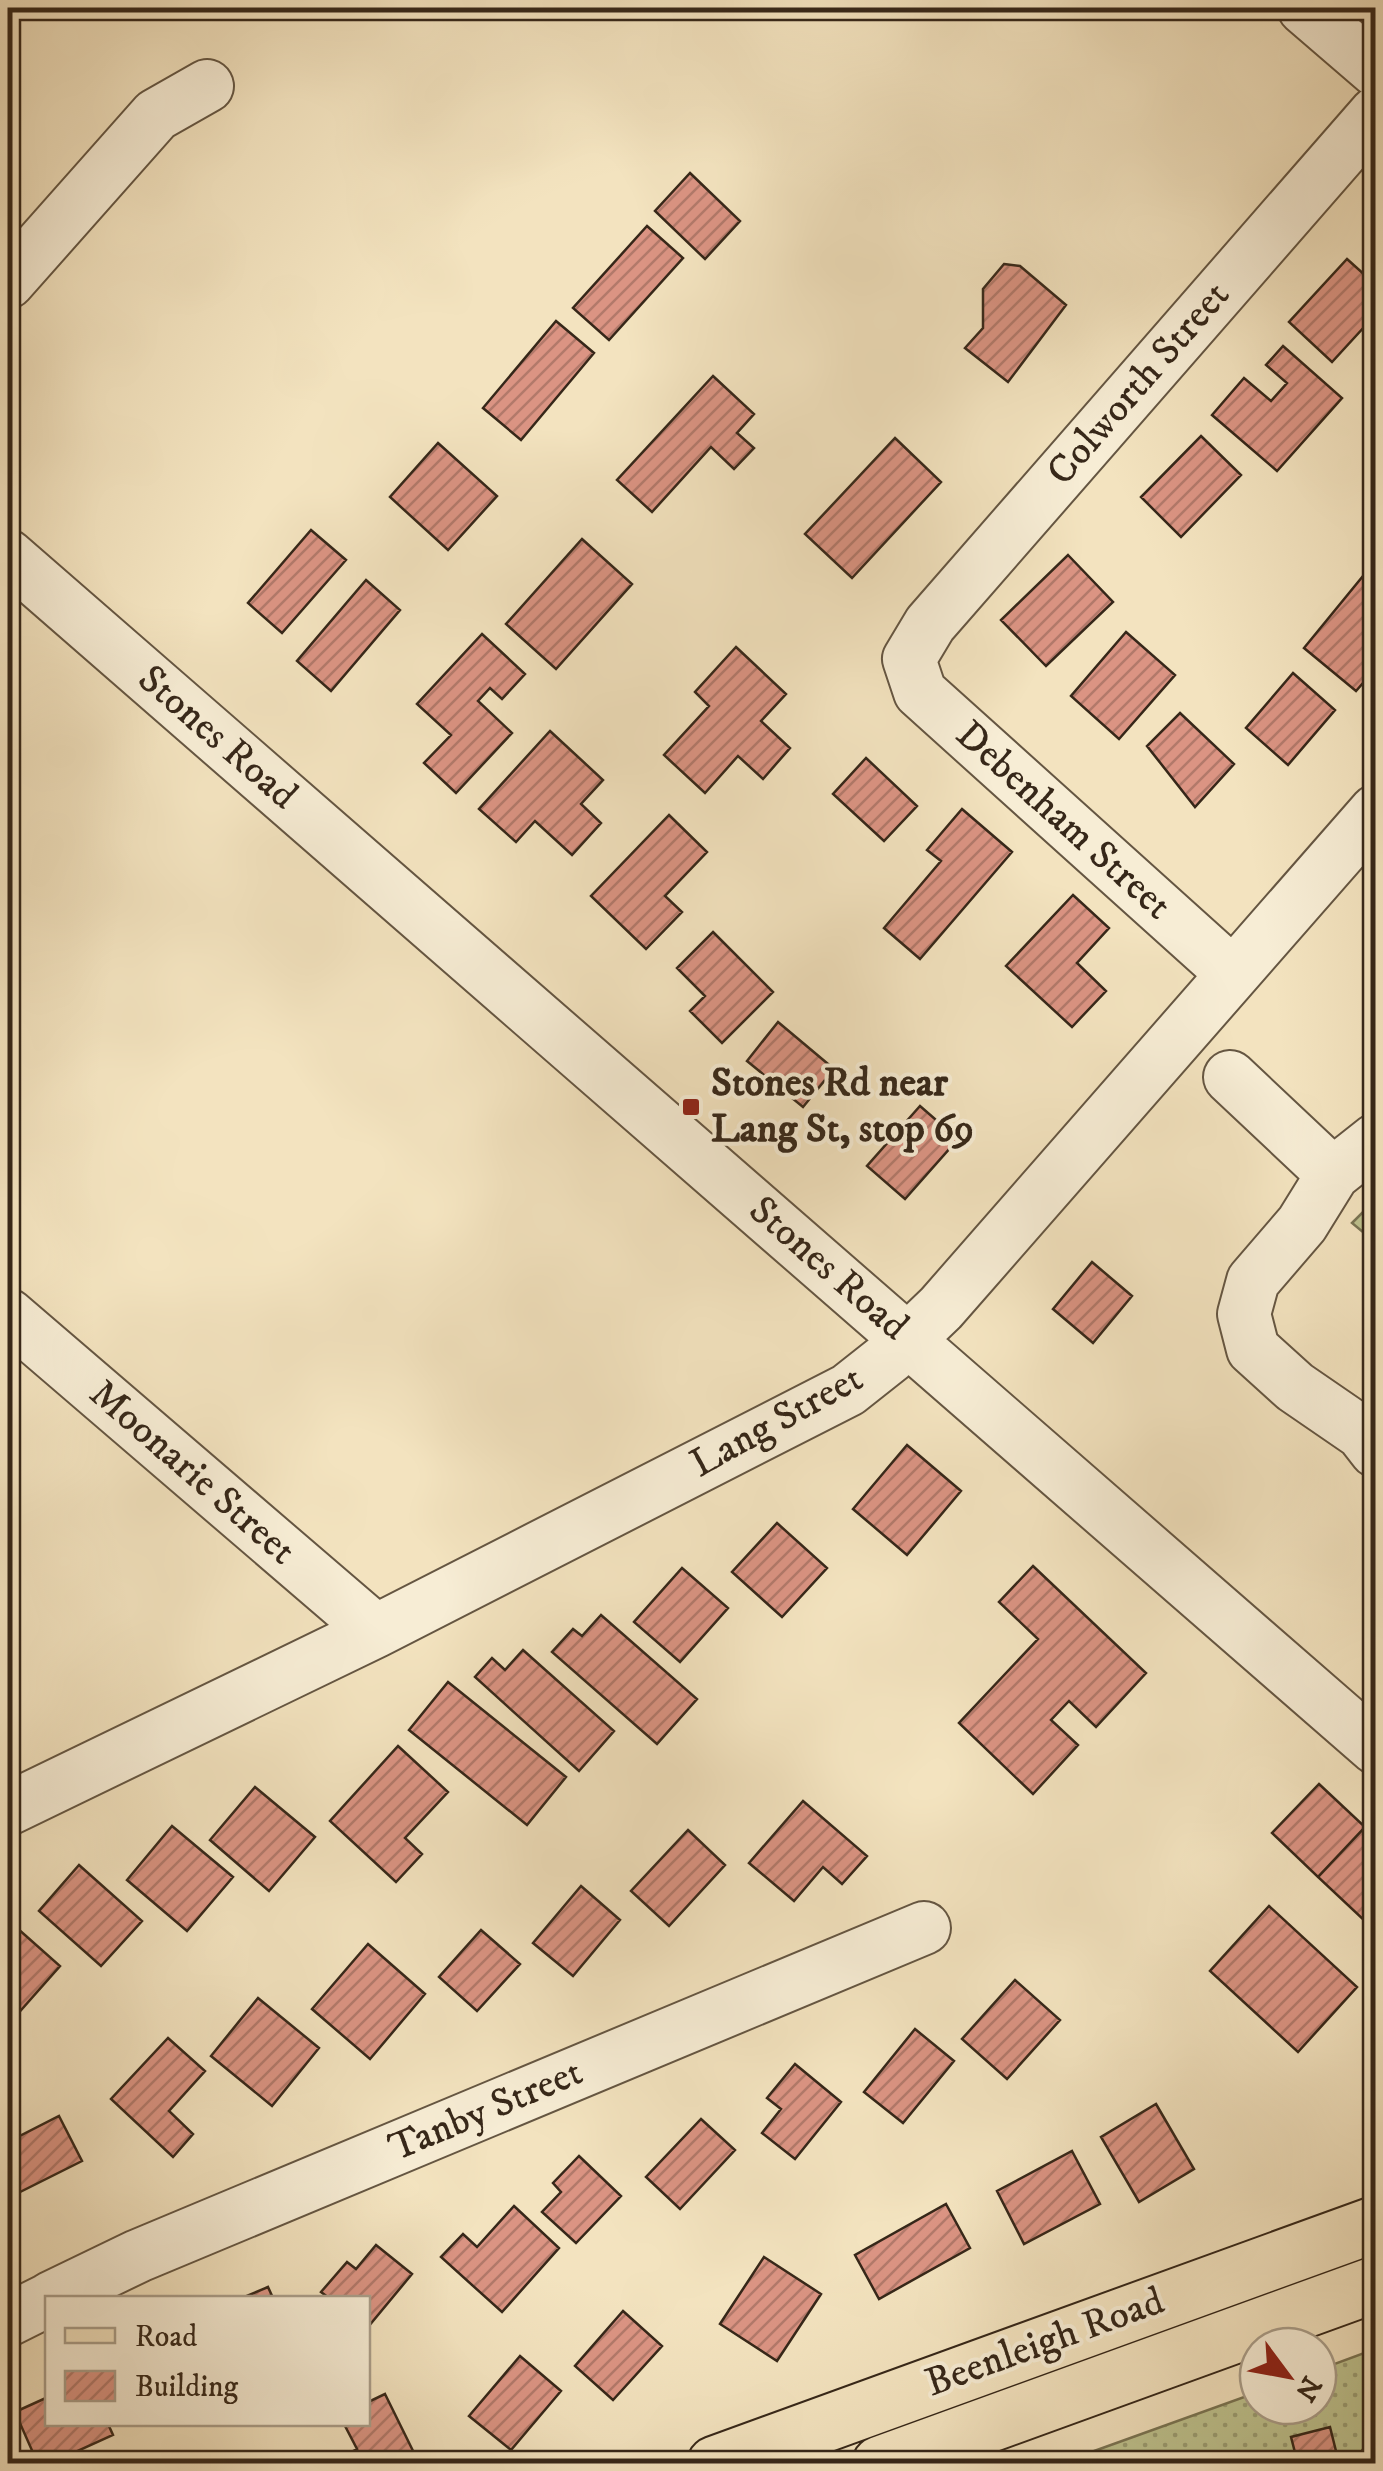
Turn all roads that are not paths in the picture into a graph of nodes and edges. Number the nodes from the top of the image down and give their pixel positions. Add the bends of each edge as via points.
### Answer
1 (1304, 8) edge
2 (1376, 70) edge
3 (207, 86) dead end
4 (1376, 113) edge
5 (8, 282) edge
6 (8, 556) edge
7 (909, 659) joint
8 (1376, 811) edge
9 (1232, 973) junction
10 (1230, 1077) dead end
11 (1376, 1140) edge
12 (1333, 1174) junction
13 (8, 1315) edge
14 (909, 1339) junction
15 (1376, 1451) edge
16 (376, 1631) junction
17 (1376, 1748) edge
18 (8, 1809) edge
19 (924, 1928) dead end
20 (1376, 2224) edge
21 (1376, 2284) edge
22 (55, 2296) edge
23 (45, 2301) edge
24 (8, 2320) edge
25 (715, 2464) edge
26 (880, 2464) edge

1 - 2 street
3 - 5 street via 156,115
4 - 7 street, Colworth Street via 930,624
6 - 14 street, Stones Road
7 - 9 street, Debenham Street via 920,692
8 - 9 street, Lang Street
9 - 14 street, Lang Street
10 - 12 street
11 - 12 street
12 - 15 street via 1302,1224 1253,1281 1244,1314 1252,1349 1362,1433
13 - 16 street, Moonarie Street
14 - 16 street, Lang Street via 848,1390
14 - 17 street, Stones Road
16 - 18 street, Lang Street
19 - 22 street, Tanby Street
20 - 25 main road, Beenleigh Road
21 - 26 main road, Beenleigh Road
23 - 24 street, Tanby Street

